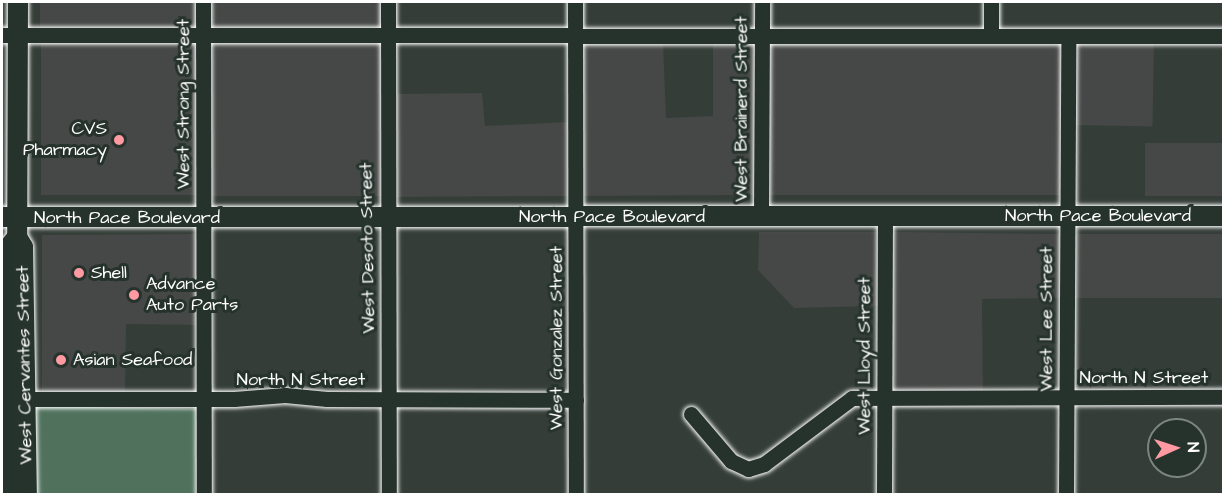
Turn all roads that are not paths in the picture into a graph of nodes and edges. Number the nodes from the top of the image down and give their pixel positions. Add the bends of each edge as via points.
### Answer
1 (18, 2) edge
2 (203, 2) edge
3 (388, 2) edge
4 (575, 2) edge
5 (762, 2) edge
6 (991, 2) edge
7 (10, 35) edge
8 (203, 35) junction
9 (387, 35) junction
10 (575, 35) junction
11 (762, 35) junction
12 (991, 36) junction
13 (1068, 36) junction
14 (1224, 36) edge
15 (1067, 216) junction
16 (1224, 216) edge
17 (10, 217) edge
18 (576, 217) junction
19 (761, 217) junction
20 (885, 217) junction
21 (204, 218) junction
22 (389, 219) junction
23 (1066, 397) junction
24 (1224, 397) edge
25 (12, 398) edge
26 (884, 398) junction
27 (204, 399) junction
28 (389, 399) junction
29 (576, 400) junction
30 (691, 414) dead end
31 (10, 495) edge
32 (27, 495) edge
33 (204, 495) edge
34 (389, 495) edge
35 (576, 495) edge
36 (884, 495) edge
37 (1066, 495) edge

1 - 7 main road, West Cervantes Street
2 - 8 street, West Strong Street
3 - 9 street, West Desoto Street
4 - 10 street, West Gonzalez Street
5 - 11 street, West Brainerd Street
6 - 12 street
7 - 8 street
7 - 17 main road, West Cervantes Street
8 - 9 street
8 - 21 street, West Strong Street
9 - 10 street
9 - 22 street, West Desoto Street
10 - 11 street
10 - 18 street, West Gonzalez Street
11 - 12 street
11 - 19 street, West Brainerd Street
12 - 13 street
13 - 14 street
13 - 15 street, West Lee Street
15 - 16 main road, North Pace Boulevard
15 - 20 main road, North Pace Boulevard
15 - 23 street, West Lee Street
17 - 21 main road, North Pace Boulevard
17 - 25 main road, West Cervantes Street via 23,247
18 - 19 main road, North Pace Boulevard
18 - 22 main road, North Pace Boulevard
18 - 29 street, West Gonzalez Street
19 - 20 main road, North Pace Boulevard
20 - 26 street, West Lloyd Street
21 - 22 main road, North Pace Boulevard
21 - 27 street, West Strong Street
22 - 28 street, West Desoto Street
23 - 24 street, North N Street
23 - 26 street, North N Street
23 - 37 street, West Lee Street
25 - 27 street, North N Street
25 - 31 main road, West Cervantes Street
25 - 32 main road, West Cervantes Street
26 - 30 street, North N Street via 843,401 764,464 748,469 731,461
26 - 36 street, West Lloyd Street
27 - 28 street, North N Street via 285,395
27 - 33 street, West Strong Street
28 - 29 street, North N Street
28 - 34 street, West Desoto Street
29 - 35 street, West Gonzalez Street

